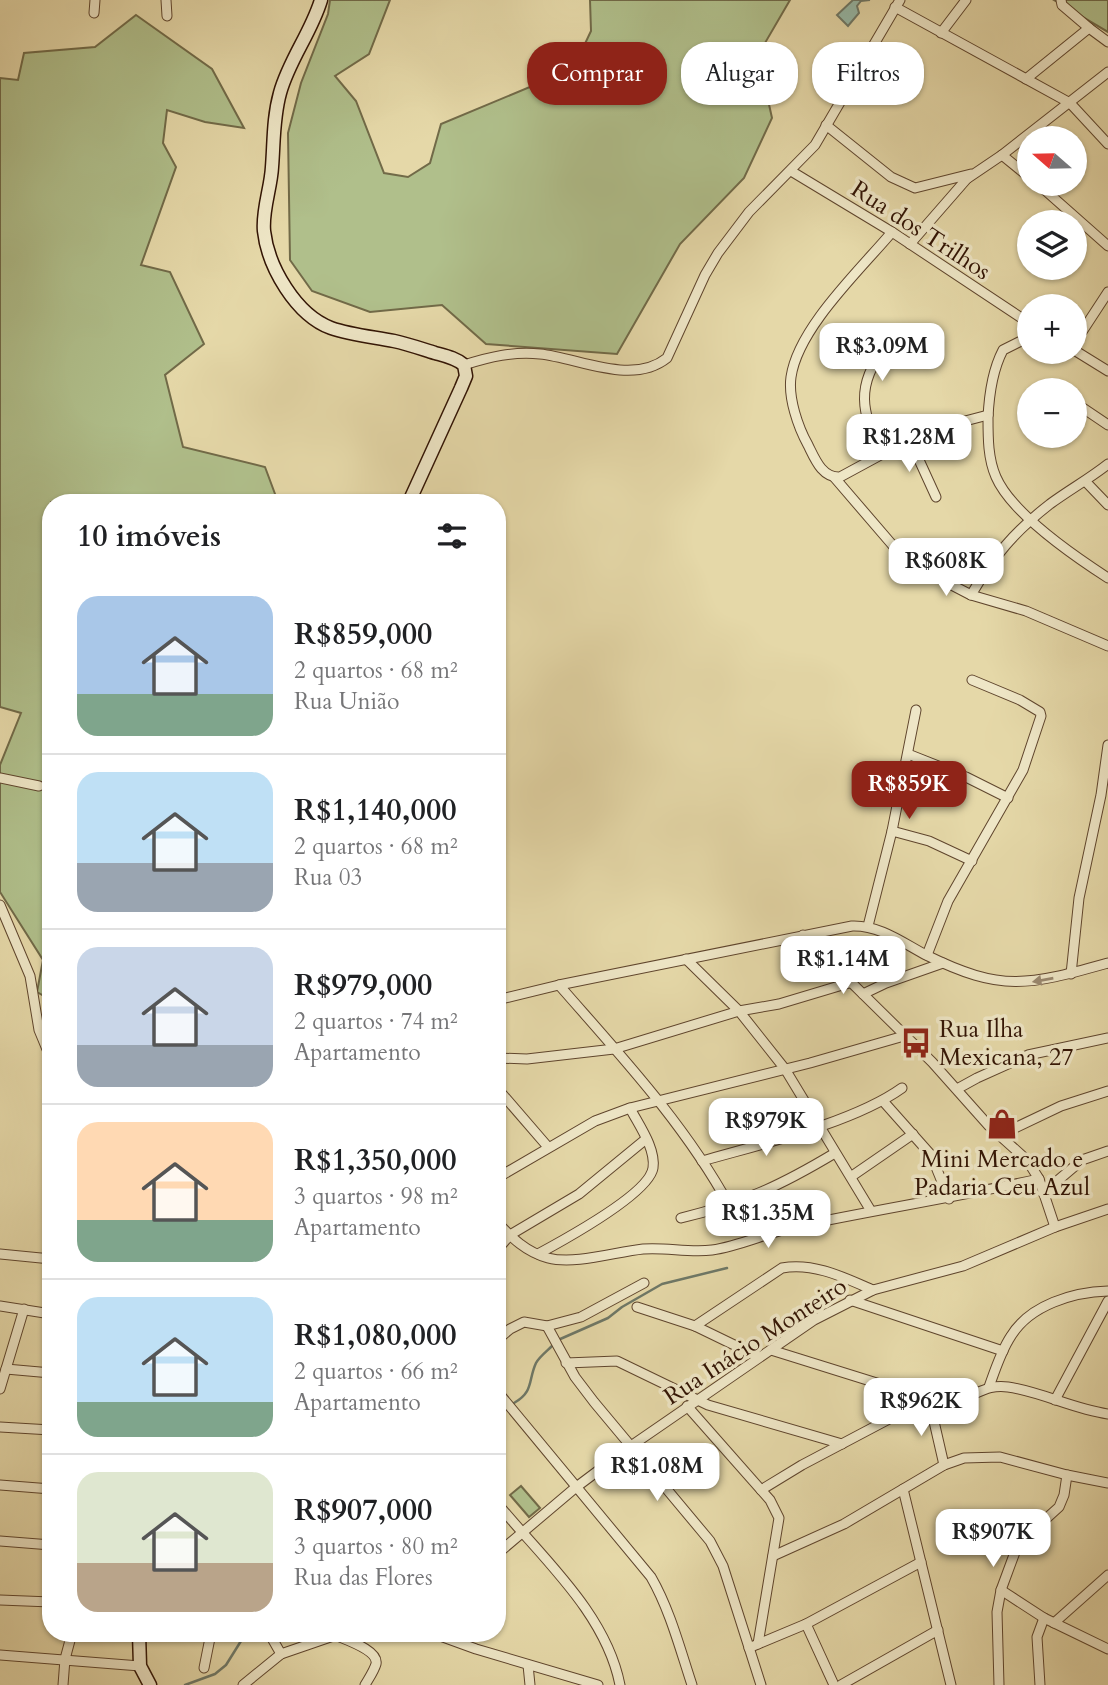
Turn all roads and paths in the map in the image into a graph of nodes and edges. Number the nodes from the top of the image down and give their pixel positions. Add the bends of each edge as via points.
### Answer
1 (95, 0) edge
2 (166, 0) edge
3 (321, 0) edge
4 (966, 0) edge
5 (1061, 0) edge
6 (897, 4) edge
7 (94, 13) dead end
8 (167, 16) dead end
9 (1089, 27) junction
10 (942, 33) junction
11 (1108, 42) edge
12 (1108, 72) edge
13 (1026, 79) junction
14 (1070, 103) junction
15 (826, 125) junction
16 (1108, 144) edge
17 (1002, 155) junction
18 (1017, 167) edge
19 (792, 171) junction
20 (968, 178) junction
21 (1052, 196) edge
22 (892, 232) junction
23 (910, 244) junction
24 (1108, 246) edge
25 (1108, 292) edge
26 (1017, 315) edge
27 (1087, 324) edge
28 (1017, 342) edge
29 (936, 350) dead end
30 (1087, 358) edge
31 (461, 363) junction
32 (1108, 371) edge
33 (1087, 411) edge
34 (988, 415) junction
35 (1108, 425) edge
36 (909, 438) junction
37 (880, 454) junction
38 (1108, 464) edge
39 (834, 477) junction
40 (1086, 482) junction
41 (413, 494) edge
42 (936, 497) dead end
43 (1108, 505) edge
44 (1031, 519) junction
45 (1108, 578) edge
46 (971, 595) junction
47 (1108, 646) edge
48 (972, 680) dead end
49 (916, 710) dead end
50 (1108, 745) edge
51 (908, 754) junction
52 (0, 778) edge
53 (39, 786) dead end
54 (1008, 798) junction
55 (892, 831) junction
56 (972, 861) junction
57 (0, 905) edge
58 (868, 926) junction
59 (803, 935) junction
60 (927, 955) junction
61 (686, 959) junction
62 (943, 963) junction
63 (1108, 964) edge
64 (1070, 974) junction
65 (849, 983) junction
66 (559, 985) junction
67 (863, 994) junction
68 (506, 998) edge
69 (739, 1011) junction
70 (904, 1036) junction
71 (42, 1038) edge
72 (1108, 1038) edge
73 (614, 1049) junction
74 (506, 1058) edge
75 (785, 1069) junction
76 (902, 1088) dead end
77 (957, 1089) junction
78 (1108, 1090) edge
79 (506, 1098) edge
80 (658, 1100) junction
81 (883, 1101) junction
82 (630, 1108) junction
83 (820, 1125) junction
84 (912, 1134) junction
85 (1000, 1135) junction
86 (646, 1139) junction
87 (548, 1147) junction
88 (1108, 1151) edge
89 (835, 1153) junction
90 (702, 1161) junction
91 (506, 1173) edge
92 (852, 1177) junction
93 (1039, 1180) junction
94 (1043, 1193) junction
95 (949, 1199) junction
96 (729, 1205) junction
97 (871, 1211) junction
98 (1106, 1212) edge
99 (681, 1218) dead end
100 (1055, 1227) junction
101 (506, 1231) edge
102 (510, 1235) junction
103 (506, 1240) edge
104 (0, 1254) edge
105 (538, 1254) junction
106 (42, 1258) edge
107 (644, 1283) dead end
108 (873, 1290) junction
109 (1108, 1292) edge
110 (850, 1300) junction
111 (1108, 1301) edge
112 (0, 1306) edge
113 (637, 1307) dead end
114 (24, 1310) junction
115 (42, 1313) edge
116 (547, 1326) junction
117 (695, 1326) junction
118 (506, 1332) edge
119 (771, 1350) junction
120 (1003, 1351) junction
121 (759, 1357) junction
122 (566, 1363) junction
123 (6, 1368) junction
124 (42, 1372) edge
125 (989, 1387) junction
126 (0, 1389) edge
127 (696, 1400) junction
128 (1055, 1400) junction
129 (506, 1402) edge
130 (926, 1404) junction
131 (687, 1406) junction
132 (1108, 1414) edge
133 (0, 1427) edge
134 (42, 1429) edge
135 (842, 1444) junction
136 (631, 1446) junction
137 (944, 1465) junction
138 (1067, 1475) junction
139 (1108, 1483) edge
140 (0, 1485) edge
141 (42, 1488) edge
142 (575, 1488) junction
143 (903, 1489) junction
144 (761, 1490) junction
145 (506, 1514) edge
146 (522, 1534) junction
147 (0, 1541) edge
148 (42, 1544) edge
149 (506, 1547) edge
150 (773, 1556) junction
151 (922, 1562) junction
152 (1108, 1575) edge
153 (1001, 1590) junction
154 (0, 1600) edge
155 (42, 1602) edge
156 (1044, 1618) junction
157 (1054, 1623) junction
158 (806, 1624) junction
159 (938, 1630) junction
160 (70, 1642) edge
161 (139, 1642) edge
162 (209, 1642) edge
163 (275, 1642) edge
164 (316, 1642) edge
165 (354, 1642) edge
166 (459, 1642) edge
167 (753, 1646) junction
168 (1108, 1649) edge
169 (281, 1654) junction
170 (0, 1656) edge
171 (65, 1659) junction
172 (528, 1665) junction
173 (140, 1666) junction
174 (204, 1668) dead end
175 (63, 1685) edge
176 (150, 1685) edge
177 (243, 1685) edge
178 (365, 1685) edge
179 (530, 1685) edge
180 (598, 1685) edge
181 (620, 1685) edge
182 (692, 1685) edge
183 (761, 1685) edge
184 (834, 1685) edge
185 (841, 1685) edge
186 (951, 1685) edge
187 (999, 1685) edge
188 (1040, 1685) edge

1 - 7 street
2 - 8 street
3 - 31 street via 288,69 275,111 264,216 268,251 290,292 318,322
4 - 10 street
5 - 9 street
6 - 10 street
6 - 15 street
9 - 11 street
9 - 13 street
10 - 13 street
12 - 14 street
13 - 14 street
14 - 16 street
14 - 17 street
15 - 19 street
15 - 20 street via 891,177 915,188 971,174
17 - 18 street
17 - 20 street
19 - 22 street, Rua dos Trilhos
19 - 31 street via 749,212 718,253 667,358 659,365 620,369 528,353
20 - 23 street
21 - 24 street
22 - 23 street, Rua dos Trilhos
22 - 39 street via 817,318 792,371 790,391 800,428 822,470
23 - 26 street, Rua dos Trilhos
25 - 27 street
28 - 34 street via 1001,354
29 - 37 street via 885,348 871,365 864,393 867,424
30 - 32 street
31 - 41 street via 466,376
33 - 35 street
34 - 36 street
34 - 44 street via 995,474
36 - 37 street
36 - 42 street
37 - 39 street
38 - 40 street
39 - 46 street via 895,548
40 - 43 street
40 - 44 street
44 - 45 street
44 - 46 street via 992,559
46 - 47 street via 1026,611
48 - 54 street via 1037,709 1041,716
49 - 51 street
50 - 64 street via 1077,909
51 - 54 street
51 - 55 street
52 - 53 street
54 - 56 street
55 - 56 street via 929,841
55 - 58 street
56 - 60 street via 948,901
57 - 71 street via 30,976
58 - 59 street
58 - 60 street
59 - 61 street
59 - 65 street
60 - 62 street
61 - 66 street
61 - 69 street
64 -> 62 street via 1007,983
62 - 67 street
63 - 64 street
65 - 67 street
65 - 69 street
66 - 68 street
66 - 73 street
67 - 70 street
69 - 73 street
69 - 75 street
70 - 75 street
70 - 77 street
72 - 77 street via 1028,1055
73 - 74 street
73 - 80 street
75 - 80 street
75 - 83 street
76 - 81 street
77 - 85 street
78 - 85 street
79 - 87 street
80 - 82 street
80 - 90 street
81 - 83 street
81 - 84 street
82 - 86 street
82 - 87 street
83 - 89 street
83 - 90 street
84 - 92 street
84 - 95 street via 934,1160
85 - 93 street via 1027,1160
86 - 102 street via 579,1194
86 - 105 street via 653,1168 645,1183
87 - 91 street
88 - 94 street via 1082,1160
89 - 92 street
89 - 96 street via 775,1188
90 - 96 street
92 - 97 street
93 - 94 street
93 - 95 street
94 - 100 street
95 - 97 street
96 - 99 street
97 - 105 street via 792,1227 725,1248 649,1249 560,1259
98 - 100 street, Rua Inácio Monteiro
100 - 108 street, Rua Inácio Monteiro via 963,1266
101 - 102 street
102 - 103 street
102 - 105 street
104 - 106 street
107 - 116 street via 581,1317
108 - 110 street, Rua Inácio Monteiro
108 - 117 street via 810,1267 782,1268
109 - 120 street via 1083,1294 1037,1311 1019,1325
110 - 119 street, Rua Inácio Monteiro
110 - 120 street
111 - 128 street
112 - 114 street
113 - 117 street
114 - 115 street
114 - 123 street
116 - 118 street via 524,1322
116 - 122 street
117 - 121 street
119 - 121 street, Rua Inácio Monteiro
119 - 130 street via 912,1394
120 - 125 street
121 - 127 street, Rua Inácio Monteiro
122 - 127 street via 617,1361
122 - 136 street
123 - 124 street
123 - 126 street
125 - 128 street via 1009,1387
125 - 130 street via 964,1399
127 - 131 street, Rua Inácio Monteiro
127 - 135 street
128 - 132 street
129 - 142 street
130 - 135 street
130 - 137 street
131 - 136 street, Rua Inácio Monteiro
131 - 144 street
133 - 134 street
135 - 144 street
136 - 142 street, Rua Inácio Monteiro
136 - 167 street via 718,1554
137 - 138 street via 989,1455
137 - 143 street
138 - 139 street
138 - 153 street via 1059,1507 1018,1544
140 - 141 street
142 - 146 street, Rua Inácio Monteiro
142 - 182 street via 654,1583
143 - 150 street via 844,1524
143 - 151 street
144 - 150 street via 779,1518
145 - 146 street
146 - 149 street, Rua Inácio Monteiro
146 - 181 street via 589,1610
147 - 148 street
150 - 167 street
151 - 158 street
151 - 159 street
152 - 157 street
153 - 156 street
153 - 187 street via 997,1612
154 - 155 street
156 - 157 street
156 - 188 street via 1037,1637
157 - 168 street
158 - 167 street
158 - 184 street
159 - 185 street
159 - 186 street
160 - 171 street
161 - 173 street
162 - 174 street
163 - 169 street
164 - 169 street
165 - 178 street via 376,1658
166 - 172 street
167 - 183 street
169 - 177 street
170 - 171 street
171 - 173 street
171 - 175 street
172 - 179 street
172 - 180 street
173 - 176 street

